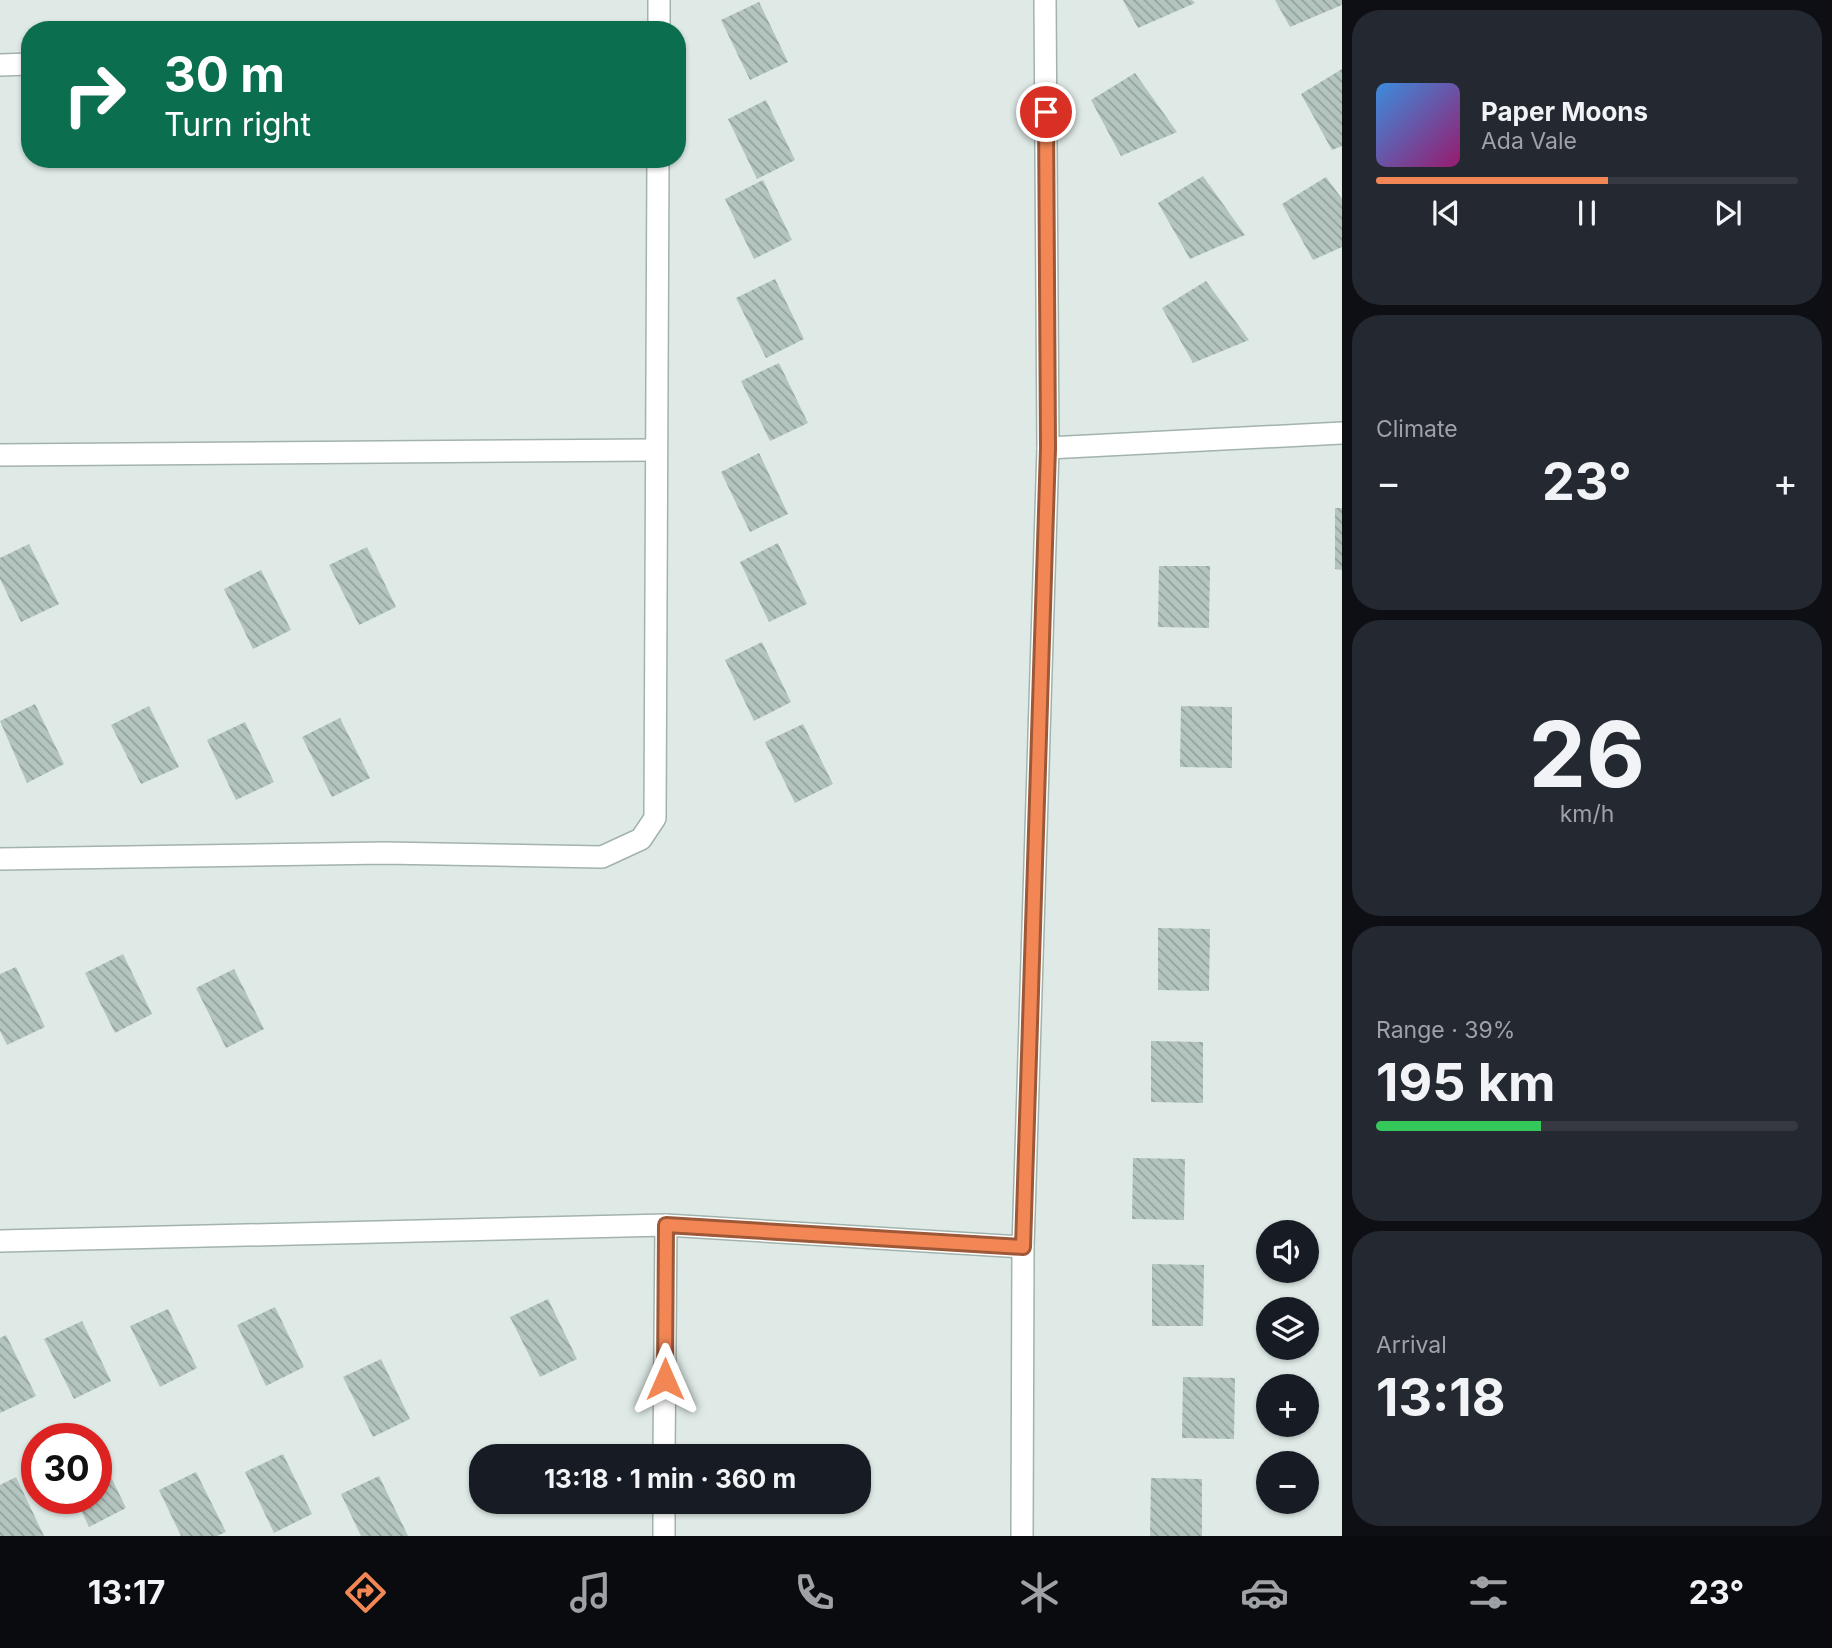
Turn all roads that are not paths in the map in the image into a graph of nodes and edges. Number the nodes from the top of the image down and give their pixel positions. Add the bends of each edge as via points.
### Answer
1 (659, 0) edge
2 (1045, 0) edge
3 (659, 21) edge
4 (21, 64) edge
5 (0, 65) edge
6 (657, 168) edge
7 (1342, 432) edge
8 (1048, 448) junction
9 (655, 450) junction
10 (0, 455) edge
11 (0, 859) edge
12 (666, 1225) junction
13 (0, 1241) edge
14 (1023, 1247) junction
15 (664, 1444) edge
16 (664, 1514) edge
17 (664, 1536) edge
18 (1022, 1536) edge

1 - 3 street
2 - 8 street
4 - 5 street
6 - 9 street
7 - 8 street
8 - 14 street
9 - 10 street
9 - 11 street via 655,818 631,846 602,857 385,853
12 - 13 street
12 - 14 street
12 - 15 street
14 - 18 street
16 - 17 street

